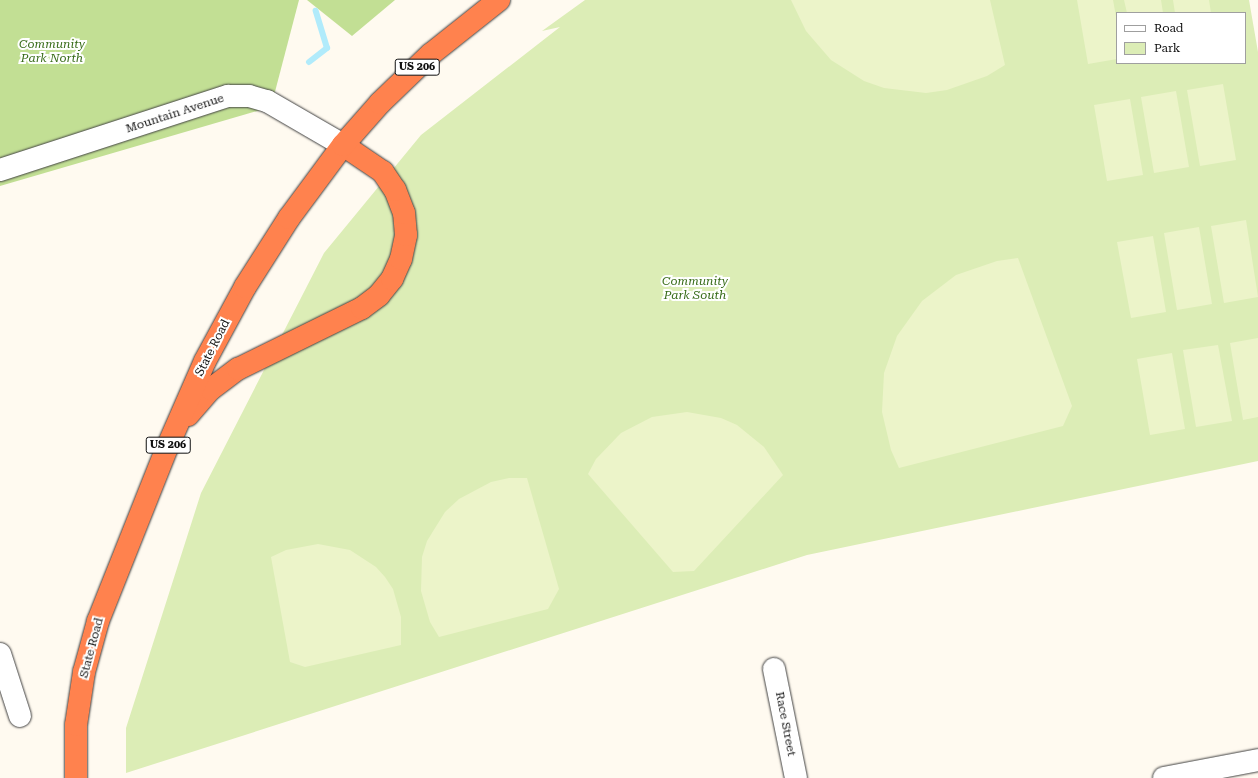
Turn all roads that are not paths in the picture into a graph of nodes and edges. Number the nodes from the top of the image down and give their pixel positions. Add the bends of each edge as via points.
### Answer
1 (499, 0) edge
2 (343, 145) junction
3 (0, 170) edge
4 (167, 448) junction
5 (0, 654) edge
6 (774, 669) dead end
7 (20, 716) dead end
8 (1258, 760) edge
9 (76, 778) edge
10 (796, 778) edge
11 (1164, 778) edge

1 - 2 highway, State Road / US 206 via 431,54 380,103
2 - 3 street, Mountain Avenue via 267,101 249,96 228,96
2 - 4 highway, State Road / US 206 via 289,218 245,288 205,361
2 - 4 highway via 383,172 402,207 406,235 401,259 392,279 379,295 362,308 238,369 211,389 188,413
4 - 9 highway, State Road / US 206 via 98,621 84,672 76,725
5 - 7 street
6 - 10 street, Race Street
8 - 11 street

